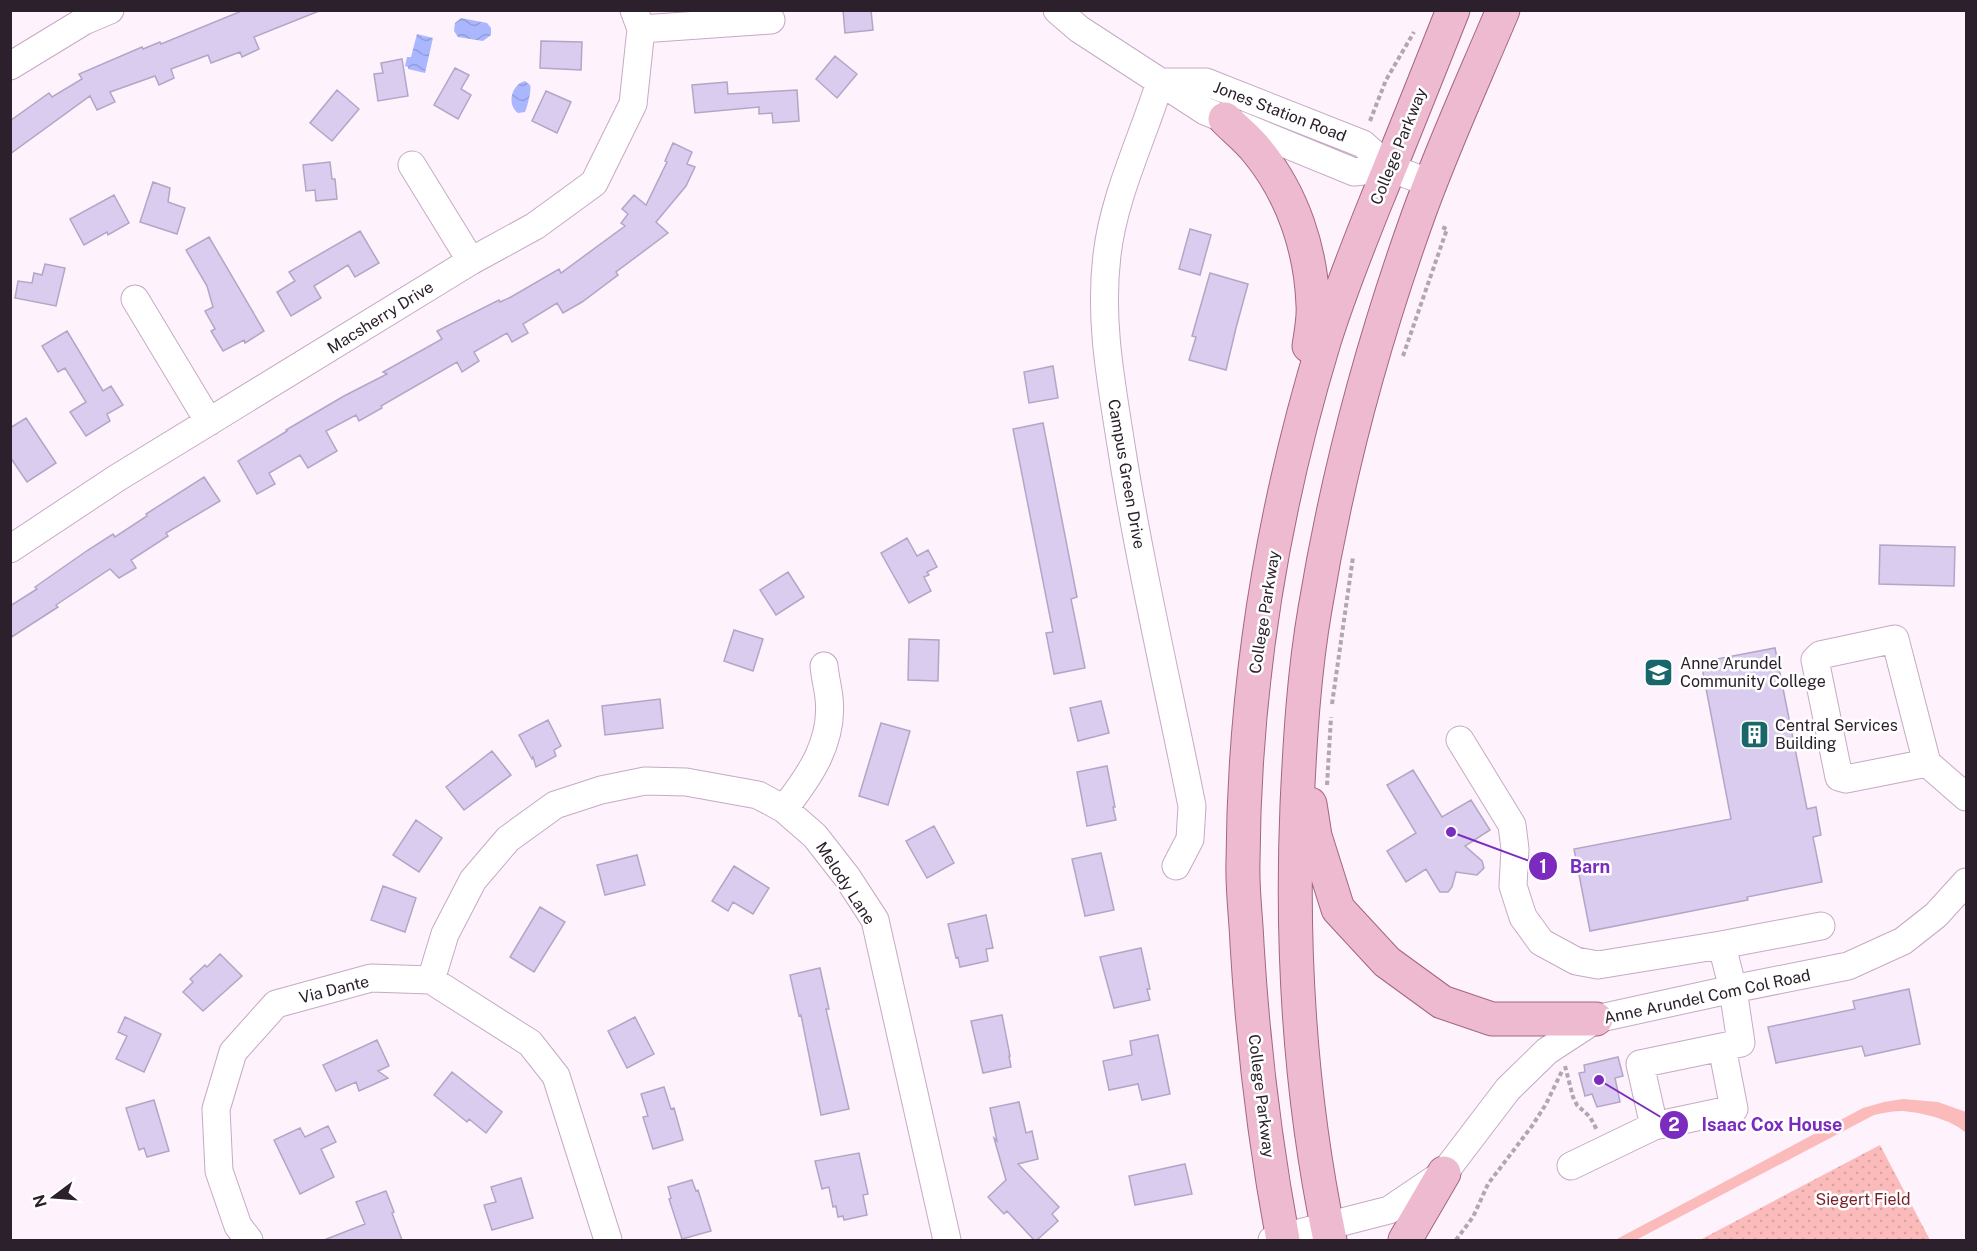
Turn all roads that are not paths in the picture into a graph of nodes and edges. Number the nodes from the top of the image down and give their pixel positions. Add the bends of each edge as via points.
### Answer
1 (110, 10) edge
2 (1057, 10) edge
3 (1453, 10) edge
4 (1503, 10) edge
5 (637, 20) edge
6 (771, 20) dead end
7 (10, 66) edge
8 (1160, 82) junction
9 (1225, 119) junction
10 (412, 165) dead end
11 (1390, 168) junction
12 (1430, 183) junction
13 (471, 261) junction
14 (135, 299) dead end
15 (209, 422) junction
16 (1300, 432) junction
17 (10, 549) edge
18 (824, 666) dead end
19 (1300, 729) junction
20 (1460, 740) dead end
21 (1927, 763) junction
22 (1966, 797) edge
23 (784, 809) junction
24 (1176, 866) dead end
25 (1966, 882) edge
26 (1821, 926) dead end
27 (1721, 945) junction
28 (431, 980) junction
29 (1732, 989) junction
30 (1596, 1019) junction
31 (1722, 1047) junction
32 (1654, 1126) junction
33 (1571, 1166) dead end
34 (1444, 1173) junction
35 (1329, 1234) edge
36 (249, 1240) edge
37 (608, 1240) edge
38 (947, 1240) edge
39 (1279, 1240) edge
40 (1405, 1240) edge

1 - 7 street via 84,21
2 - 8 street, Jones Station Road
3 - 11 main road, College Parkway
4 - 12 main road
5 - 6 street
5 - 13 street, Macsherry Drive via 633,104 594,183 535,226
8 - 9 street, Jones Station Road
8 - 11 street, Jones Station Road via 1206,82 1363,144
8 - 24 street, Campus Green Drive via 1116,206 1105,273 1105,340 1130,503 1192,806 1190,839
9 - 11 street, Jones Station Road via 1354,172
9 - 16 main road via 1258,151 1290,204 1304,239 1314,307
10 - 13 street
11 - 12 street, Jones Station Road
11 - 16 main road, College Parkway via 1324,341
12 - 19 main road via 1383,322 1342,468 1314,611
13 - 15 street, Macsherry Drive
14 - 15 street
15 - 17 street, Macsherry Drive
16 - 39 main road, College Parkway via 1261,621 1248,729 1243,864 1250,993
18 - 23 street via 830,701 827,739 809,776
19 - 30 main road via 1315,836 1338,909 1387,962 1442,1002 1492,1019
19 - 35 main road via 1294,874 1296,960 1312,1137
20 - 27 street via 1512,825 1513,885 1523,917 1541,942 1576,961 1598,965
21 - 21 street via 1846,780 1839,777 1815,660 1895,639
21 - 22 street
23 - 28 street, Melody Lane via 758,795 666,781 601,790 555,805 508,839 473,880 445,934
23 - 38 street, Melody Lane via 815,836 874,920
25 - 29 street, Anne Arundel Com Col Road via 1936,915 1903,941 1848,966
26 - 27 street
27 - 29 street
28 - 36 street, Via Dante via 371,978 276,1004 233,1052 216,1109 219,1172 238,1226
28 - 37 street via 530,1042 556,1076
29 - 30 street, Anne Arundel Com Col Road
29 - 31 street via 1741,1042
30 - 34 street, Anne Arundel Com Col Road via 1547,1051 1508,1089
31 - 32 street via 1734,1109
31 - 32 street via 1640,1064
32 - 33 street
34 - 35 street, Anne Arundel Com Col Road via 1389,1210
34 - 40 main road
35 - 39 street, Anne Arundel Com Col Road

